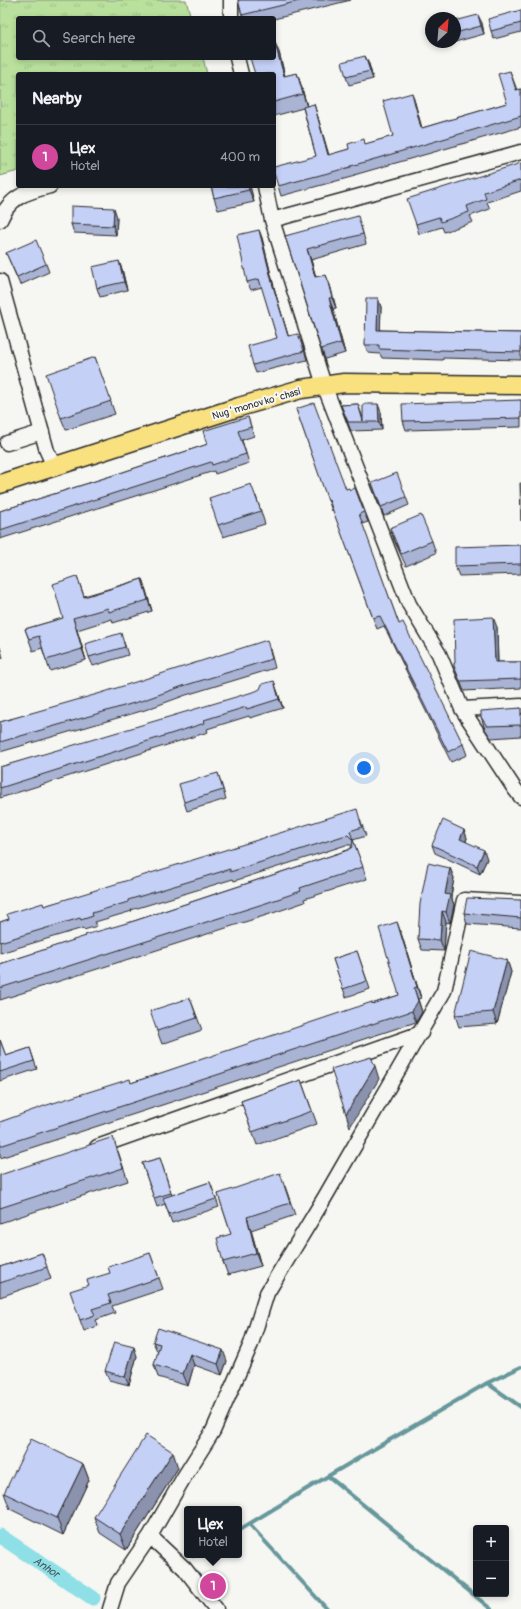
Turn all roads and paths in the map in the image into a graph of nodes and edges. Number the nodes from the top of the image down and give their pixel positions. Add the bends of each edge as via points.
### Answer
1 (231, 0) edge
2 (231, 16) edge
3 (238, 60) edge
4 (240, 72) edge
5 (521, 152) edge
6 (43, 188) edge
7 (265, 188) edge
8 (0, 220) edge
9 (272, 220) junction
10 (0, 281) edge
11 (521, 384) edge
12 (324, 385) junction
13 (42, 432) junction
14 (7, 444) dead end
15 (54, 466) junction
16 (0, 484) edge
17 (521, 706) edge
18 (462, 709) junction
19 (521, 797) edge
20 (521, 903) edge
21 (421, 1033) junction
22 (83, 1152) edge
23 (150, 1536) junction
24 (110, 1609) edge
25 (216, 1609) edge

1 - 2 street
3 - 4 street
5 - 9 street
6 - 8 street via 24,193 10,204
7 - 9 street
9 - 12 street
10 - 13 street
11 - 12 main road, Nugʻmonov koʻchasi
12 - 15 main road, Nugʻmonov koʻchasi via 259,401
12 - 18 street via 409,604 439,654
13 - 14 street
13 - 15 street
15 - 16 main road, Nugʻmonov koʻchasi
17 - 18 street
18 - 19 street
20 - 21 street via 464,900 444,992
21 - 22 street
21 - 23 street via 267,1293 251,1344 213,1431
23 - 24 street via 118,1584
23 - 25 street via 185,1569

